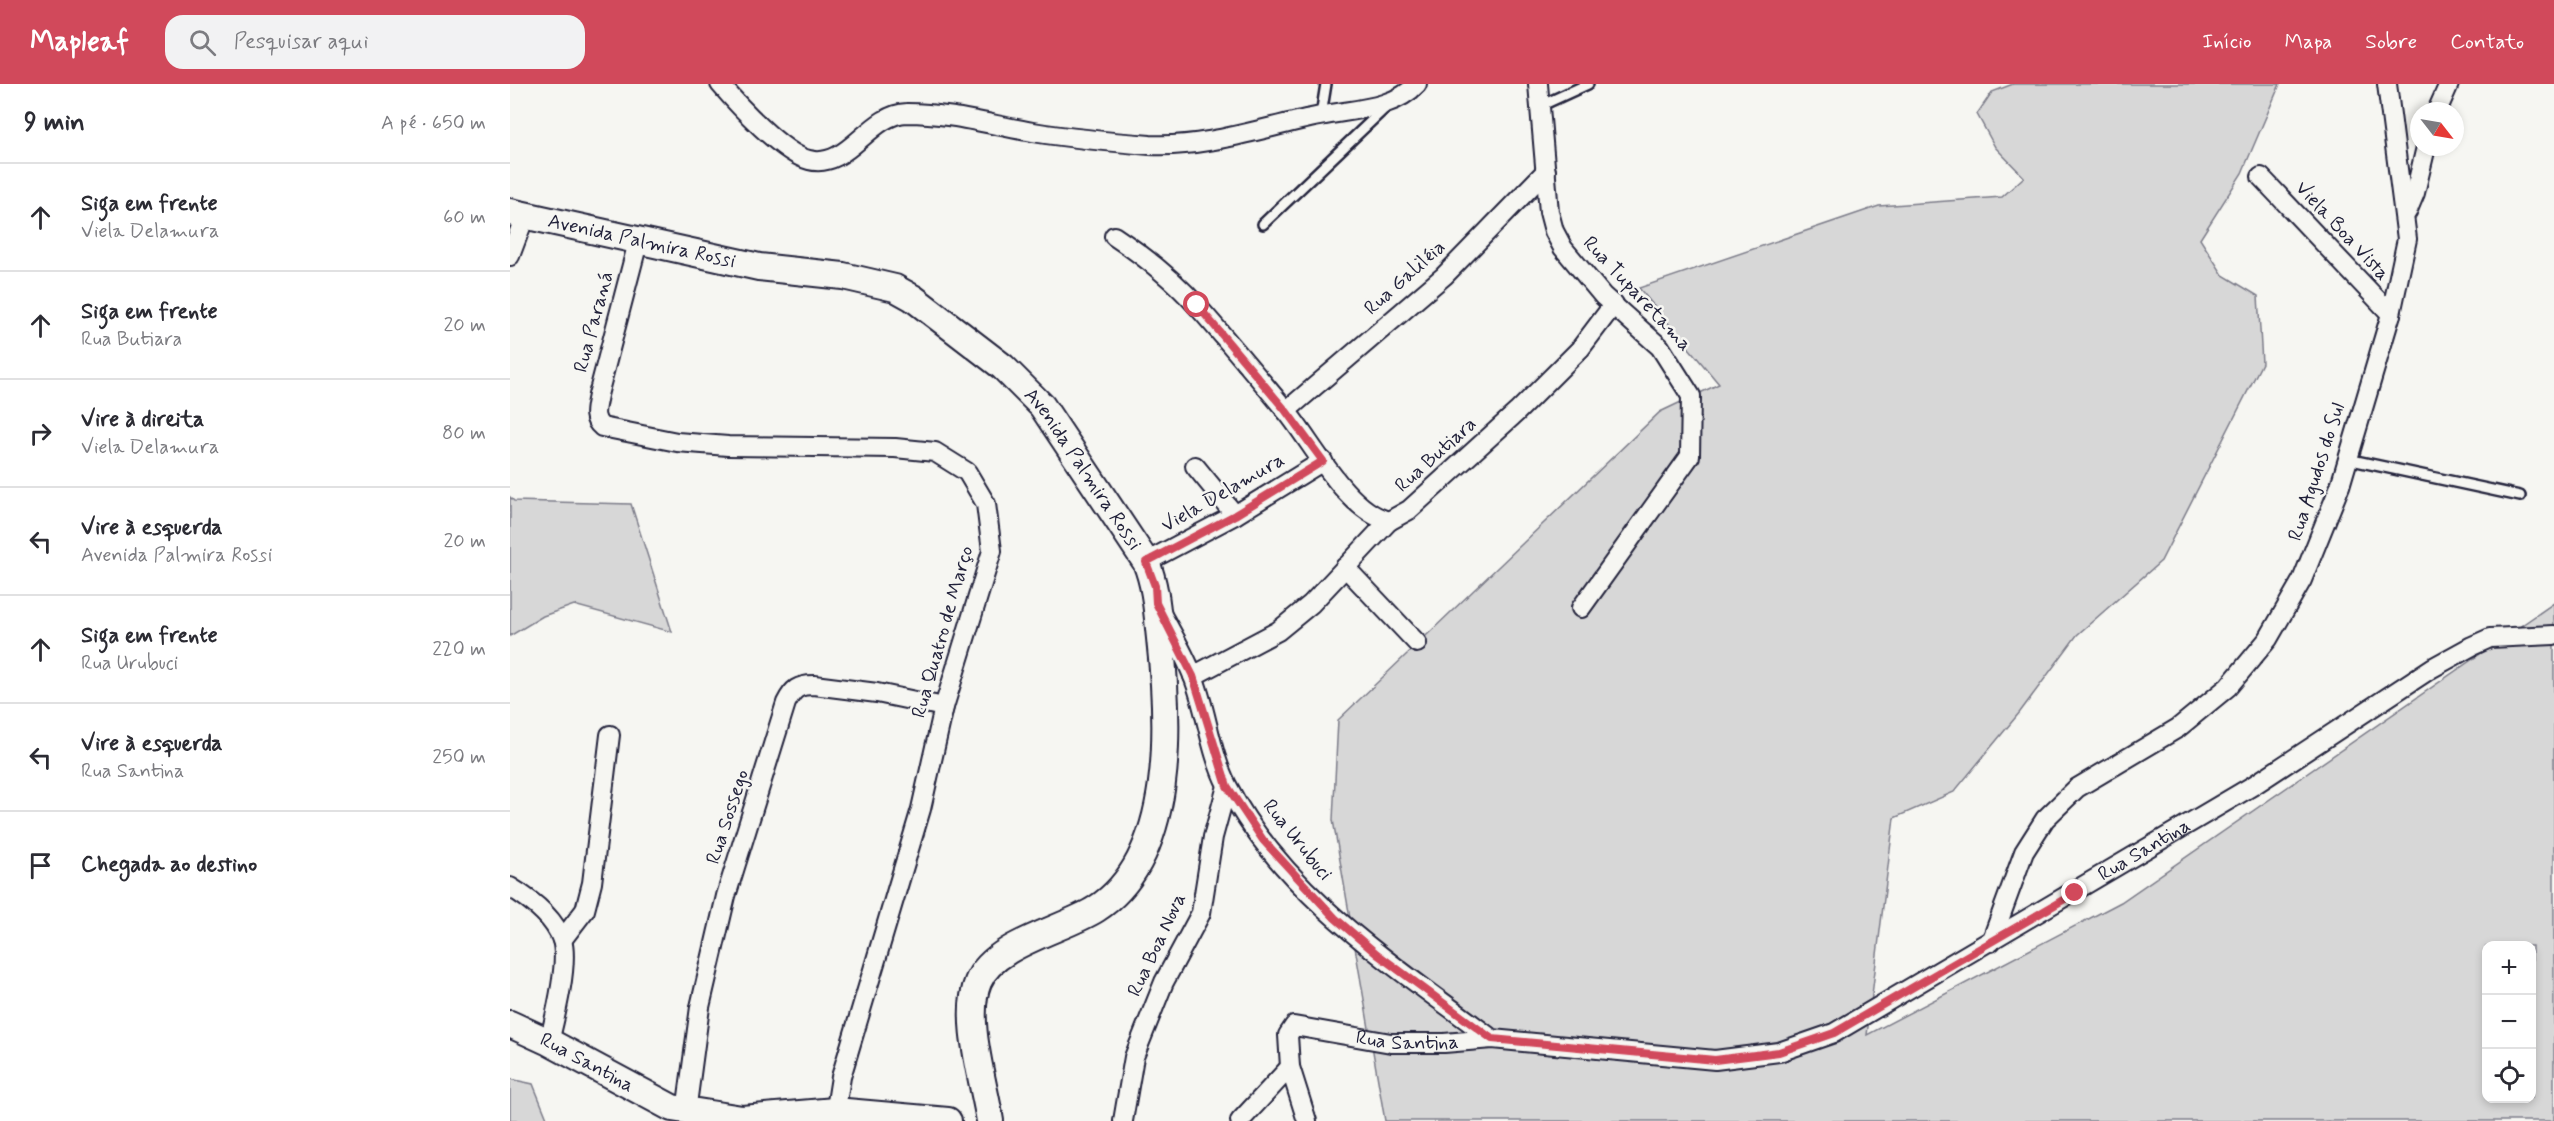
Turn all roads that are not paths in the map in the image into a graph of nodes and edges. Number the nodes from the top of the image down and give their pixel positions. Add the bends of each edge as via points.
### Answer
1 (720, 84) edge
2 (1326, 84) edge
3 (1417, 84) edge
4 (1538, 84) edge
5 (1588, 84) edge
6 (2387, 84) edge
7 (2448, 84) edge
8 (1394, 99) junction
9 (2441, 102) edge
10 (1540, 106) junction
11 (1321, 115) junction
12 (2424, 156) edge
13 (1546, 171) junction
14 (2261, 177) dead end
15 (2406, 213) junction
16 (518, 214) edge
17 (1263, 224) dead end
18 (1114, 236) dead end
19 (638, 242) junction
20 (510, 256) edge
21 (1614, 304) junction
22 (2391, 314) junction
23 (1286, 411) junction
24 (594, 414) joint
25 (2348, 459) junction
26 (1323, 461) junction
27 (1195, 466) dead end
28 (2520, 496) dead end
29 (1235, 515) junction
30 (1389, 521) junction
31 (1146, 562) junction
32 (1346, 567) junction
33 (1156, 603) junction
34 (1581, 608) dead end
35 (2554, 635) edge
36 (1417, 643) dead end
37 (1193, 676) junction
38 (944, 707) junction
39 (610, 735) dead end
40 (1227, 786) junction
41 (510, 887) edge
42 (562, 940) junction
43 (1991, 942) junction
44 (510, 1024) edge
45 (1492, 1039) junction
46 (549, 1042) junction
47 (1290, 1067) junction
48 (686, 1112) junction
49 (834, 1116) edge
50 (948, 1121) edge
51 (990, 1121) edge
52 (1123, 1121) edge
53 (1240, 1121) edge
54 (1307, 1121) edge

1 - 11 street via 795,155 823,162 839,155 892,116 907,113 1152,145 1187,145
2 - 11 lane
3 - 8 street
4 - 10 street, Rua Tuparetama
5 - 10 lane
6 - 15 street, Rua Agudos do Sul
7 - 9 street
8 - 11 street via 1369,108
8 - 17 lane
10 - 13 street, Rua Tuparetama
12 - 15 street
13 - 21 street, Rua Tuparetama via 1554,231 1563,248
13 - 23 street, Rua Galiléia via 1444,276
14 - 22 street, Viela Boa Vista
15 - 22 street, Rua Agudos do Sul via 2408,239
16 - 19 street, Avenida Palmira Rossi
16 - 20 street
18 - 23 street via 1197,305
19 - 24 street, Rua Paraná
19 - 31 street, Avenida Palmira Rossi via 759,267 879,282 912,298 1004,367 1042,406
21 - 30 street, Rua Butiara via 1580,349 1516,412 1409,510
21 - 34 street, Rua Tuparetama via 1660,347 1691,396 1690,456
22 - 25 street, Rua Agudos do Sul
23 - 26 street
24 - 38 street, Rua Quatro de Março via 602,427 677,442 728,447 872,447 935,452 967,472 986,504 992,550
25 - 28 lane
25 - 43 street, Rua Agudos do Sul via 2302,580 2268,639 2228,687 2178,728 2077,788 2044,819 2024,852
26 - 29 street, Viela Delamura
26 - 30 street via 1365,510
27 - 29 street
29 - 31 street, Viela Delamura
30 - 32 street, Rua Butiara
31 - 33 street, Avenida Palmira Rossi via 1155,586
32 - 36 street
32 - 37 street, Rua Butiara via 1278,631
33 - 37 street, Rua Urubuci
33 - 51 street, Avenida Palmira Rossi via 1166,727 1163,780 1150,833 1126,879 1097,908 1000,955 982,973 972,1016
35 - 43 street, Rua Santina via 2490,638 2472,646 2254,785
37 - 40 street, Rua Urubuci
38 - 48 street, Rua Sossego via 814,685 793,690 726,896 700,1007
38 - 49 street, Rua Quatro de Março via 921,809 841,1077
39 - 42 street via 592,883 585,910
40 - 45 street, Rua Urubuci via 1263,840 1335,918
40 - 52 street, Rua Boa Nova via 1213,837 1201,913 1164,982 1134,1056
41 - 42 street via 535,904
42 - 46 street via 560,990
43 - 45 street, Rua Santina via 1834,1033 1779,1052 1715,1060
44 - 46 street, Rua Santina
45 - 47 street, Rua Santina via 1391,1042 1300,1027 1290,1029
46 - 48 street, Rua Santina via 646,1095
47 - 53 street
47 - 54 street
48 - 49 street, Rua Santina via 742,1119
49 - 50 street, Rua Santina

